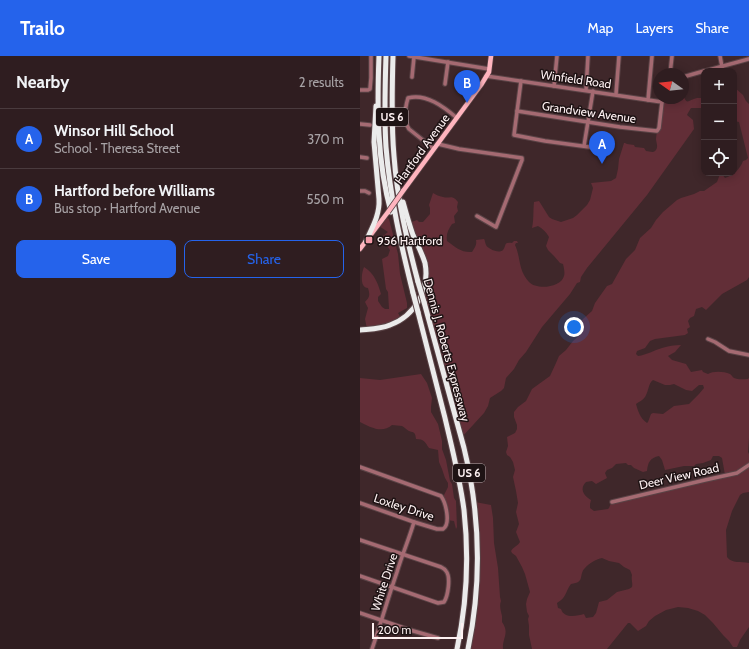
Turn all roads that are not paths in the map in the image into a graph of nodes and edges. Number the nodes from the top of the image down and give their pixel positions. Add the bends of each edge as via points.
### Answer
1 (371, 56) edge
2 (379, 56) edge
3 (386, 56) edge
4 (393, 56) edge
5 (409, 56) edge
6 (491, 56) edge
7 (557, 56) edge
8 (588, 56) edge
9 (619, 56) edge
10 (652, 56) edge
11 (672, 56) edge
12 (720, 56) edge
13 (414, 57) junction
14 (749, 59) edge
15 (448, 62) junction
16 (722, 67) junction
17 (671, 68) edge
18 (718, 68) edge
19 (489, 69) junction
20 (701, 72) edge
21 (689, 75) edge
22 (486, 76) junction
23 (412, 77) dead end
24 (378, 81) junction
25 (521, 81) junction
26 (445, 84) dead end
27 (554, 86) junction
28 (360, 90) edge
29 (586, 90) junction
30 (593, 91) junction
31 (616, 94) junction
32 (648, 100) junction
33 (517, 112) junction
34 (457, 118) junction
35 (588, 122) junction
36 (360, 124) edge
37 (370, 125) dead end
38 (657, 131) joint
39 (438, 144) junction
40 (584, 146) junction
41 (434, 149) junction
42 (604, 149) dead end
43 (360, 157) edge
44 (367, 158) dead end
45 (396, 178) junction
46 (360, 190) edge
47 (369, 193) dead end
48 (477, 216) dead end
49 (399, 236) junction
50 (366, 241) junction
51 (360, 249) edge
52 (360, 330) edge
53 (708, 339) dead end
54 (749, 355) edge
55 (749, 465) edge
56 (360, 467) edge
57 (612, 502) dead end
58 (360, 503) edge
59 (414, 522) junction
60 (360, 540) edge
61 (403, 555) junction
62 (360, 576) edge
63 (392, 587) junction
64 (360, 613) edge
65 (382, 620) junction
66 (438, 638) dead end
67 (372, 649) edge
68 (457, 649) edge
69 (468, 649) edge

1 - 28 street via 371,87 368,90
2 - 24 highway
3 - 49 highway, Dennis J. Roberts Expressway / US 6 via 386,148
4 - 45 highway, Dennis J. Roberts Expressway / US 6 via 392,122
5 - 13 street
6 - 19 main road, Hartford Avenue
7 - 27 street
8 - 29 street
9 - 31 street
10 - 32 street
11 - 17 street
12 - 16 street
13 - 15 street
13 - 23 street
14 - 16 street
15 - 19 street
15 - 26 street
16 - 18 street
19 - 22 main road, Hartford Avenue
20 - 21 street
22 - 25 street, Winfield Road
22 - 34 main road, Hartford Avenue
24 - 49 highway via 382,169
24 - 50 highway via 374,142 380,205
25 - 27 street, Winfield Road
25 - 33 street
27 - 29 street, Winfield Road
29 - 30 street, Winfield Road
30 - 31 street, Winfield Road
30 - 35 street
31 - 32 street, Winfield Road
32 - 38 street, Winfield Road via 664,101
33 - 35 street, Grandview Avenue
33 - 40 street via 514,135
34 - 39 main road, Hartford Avenue
34 - 41 street via 432,101 408,98 406,125
35 - 38 street, Grandview Avenue
35 - 40 street
36 - 37 street
39 - 41 main road, Hartford Avenue
39 - 48 street via 522,158 496,227
40 - 42 street
41 - 50 main road, Hartford Avenue, bridge
43 - 44 street
45 - 52 highway via 407,218 423,258 425,287 415,307 400,320 385,327
45 - 69 highway, Dennis J. Roberts Expressway / US 6, bridge via 405,232 464,448 474,503 477,580
46 - 47 street
49 - 68 highway, Dennis J. Roberts Expressway / US 6, bridge via 456,466 464,509 466,576 464,609
50 - 51 main road, Hartford Avenue
53 - 54 street via 729,351
55 - 57 street, Deer View Road via 738,473
56 - 59 street, Loxley Drive via 441,496 445,502 447,521 443,529
58 - 59 street, Loxley Drive
59 - 61 street, White Drive
60 - 61 street
61 - 63 street, White Drive
61 - 63 street via 446,570 447,598 443,603 438,603
62 - 63 street
63 - 65 street, White Drive
64 - 65 street
65 - 66 street
65 - 67 street, White Drive

